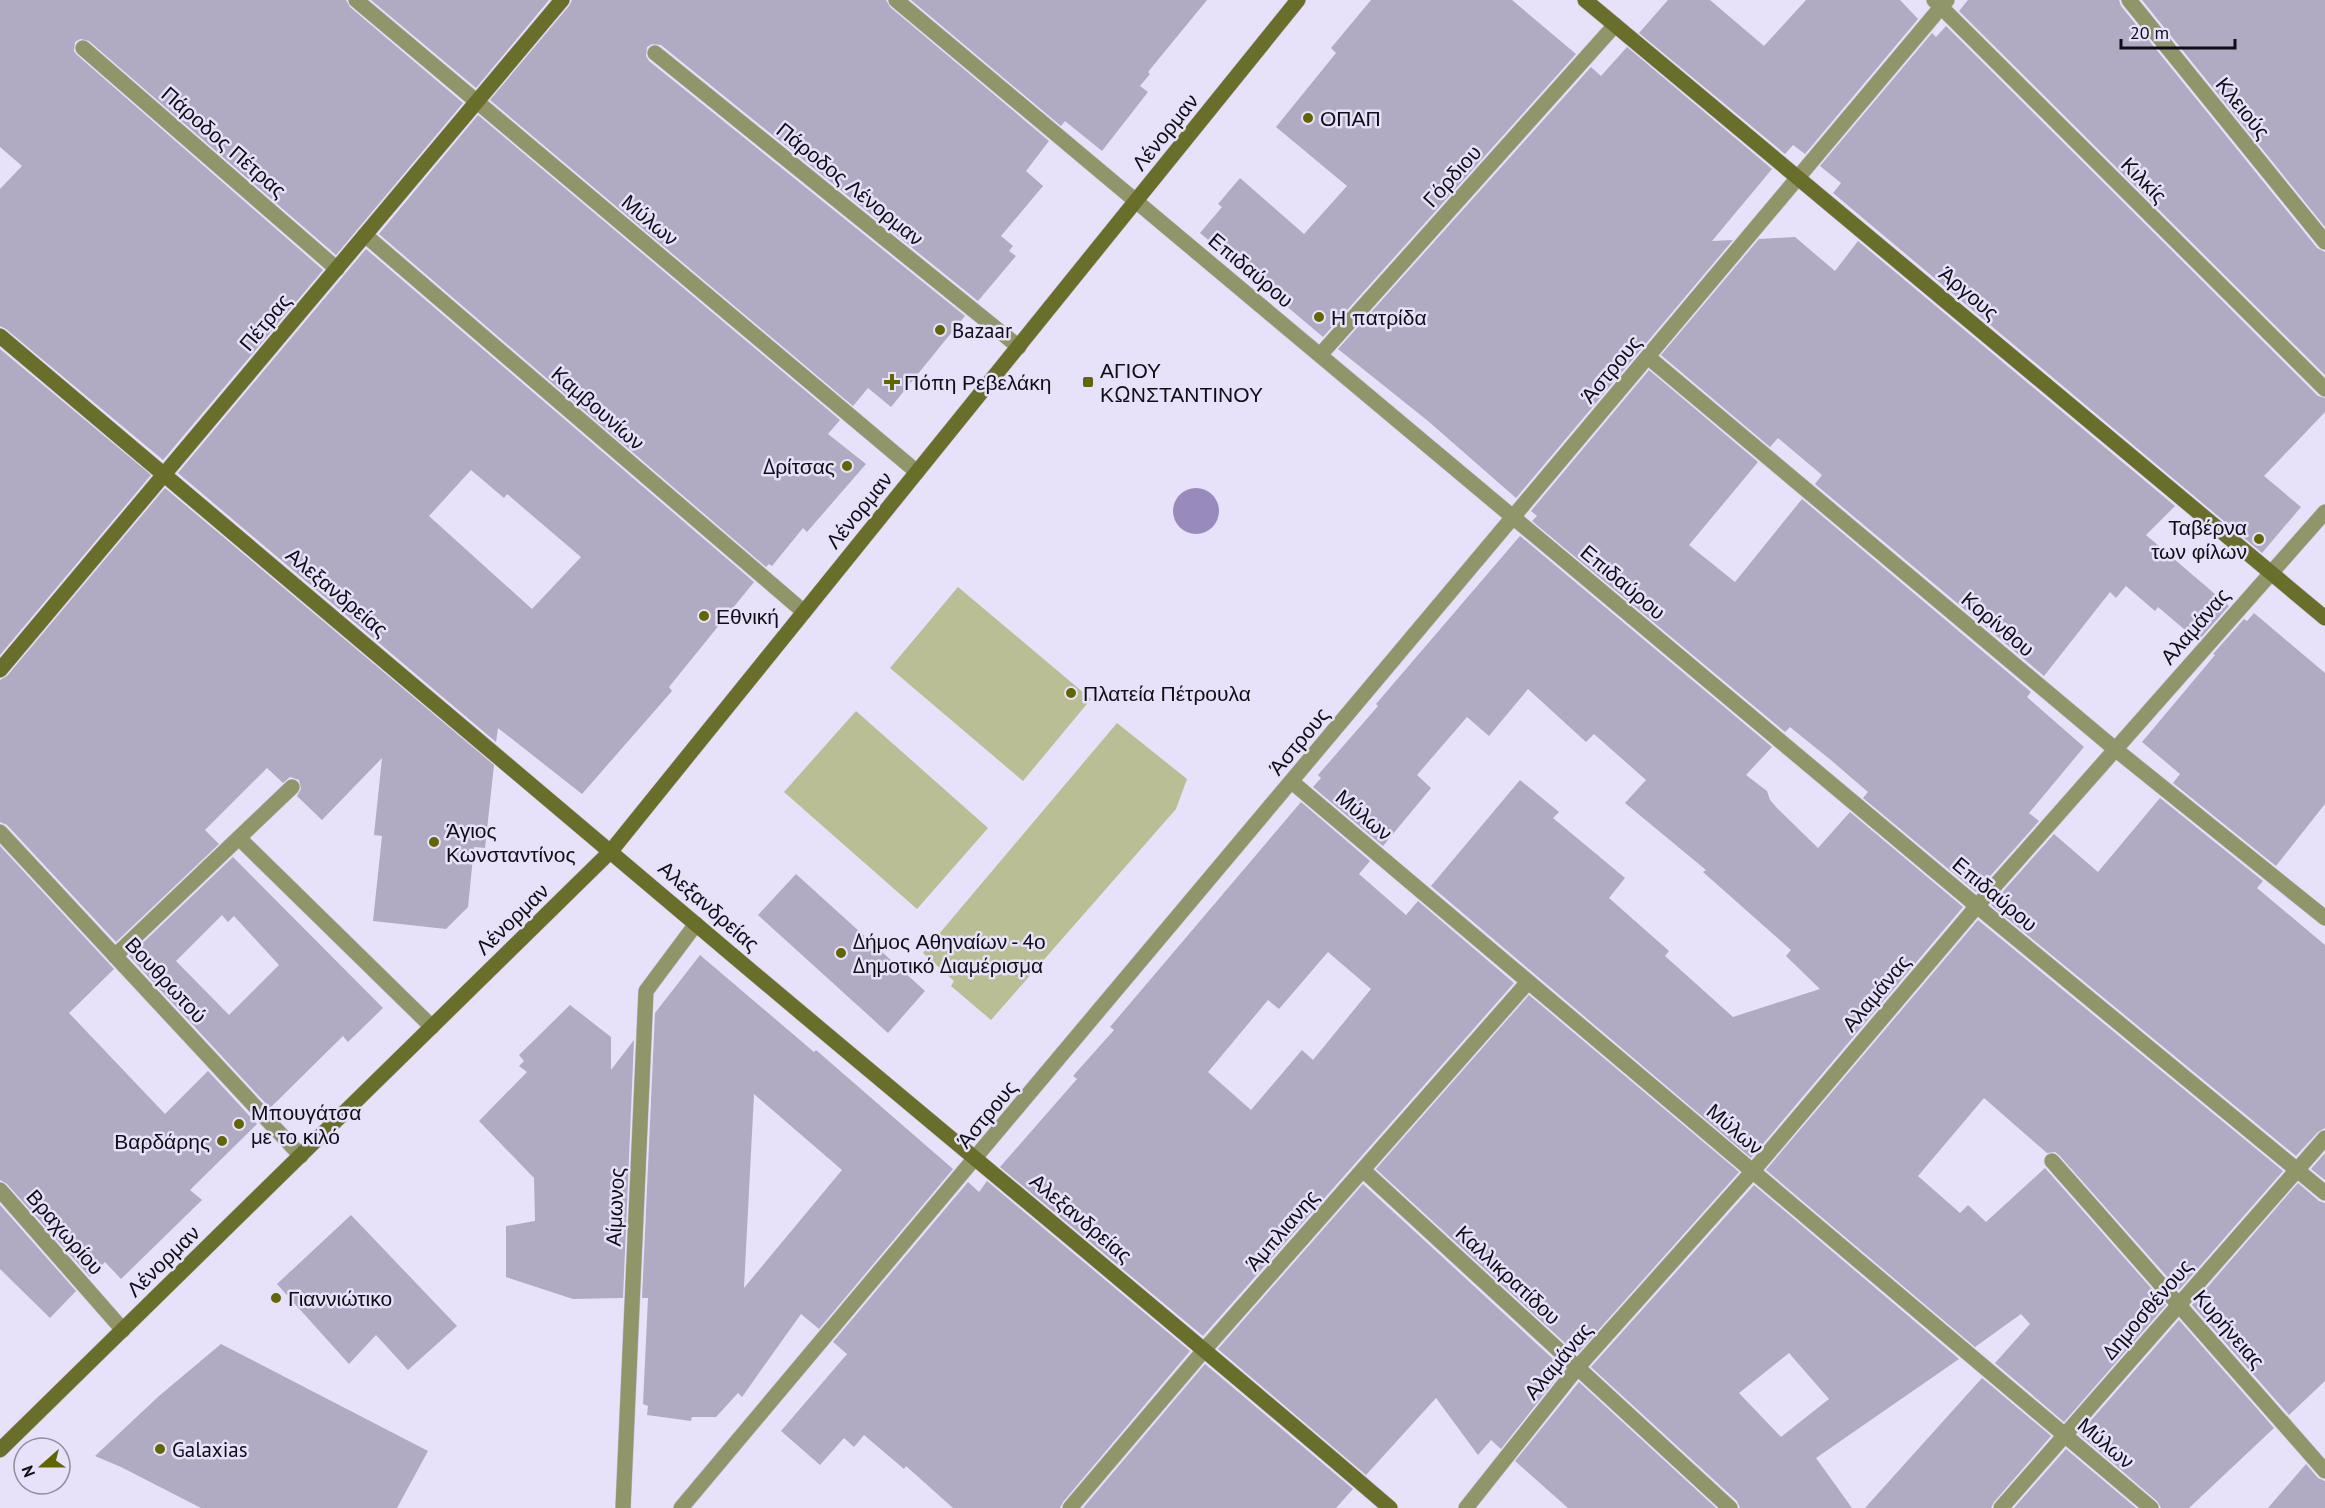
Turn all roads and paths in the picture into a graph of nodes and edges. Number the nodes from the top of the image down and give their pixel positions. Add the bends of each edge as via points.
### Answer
1 (356, 0) edge
2 (562, 0) edge
3 (896, 0) edge
4 (1298, 0) edge
5 (1586, 0) edge
6 (2129, 0) edge
7 (1941, 2) edge
8 (1615, 25) junction
9 (83, 48) dead end
10 (655, 53) dead end
11 (477, 102) junction
12 (1798, 178) junction
13 (1136, 201) junction
14 (365, 235) junction
15 (2325, 242) edge
16 (337, 269) junction
17 (0, 336) edge
18 (1018, 347) junction
19 (1320, 355) junction
20 (1648, 357) junction
21 (2325, 389) edge
22 (917, 472) junction
23 (164, 474) junction
24 (2325, 512) edge
25 (1513, 517) junction
26 (2270, 572) junction
27 (804, 612) junction
28 (2325, 618) edge
29 (0, 670) edge
30 (2115, 749) junction
31 (1292, 782) junction
32 (292, 787) dead end
33 (0, 832) edge
34 (239, 838) junction
35 (611, 851) junction
36 (1977, 906) junction
37 (2325, 918) edge
38 (696, 924) junction
39 (115, 956) junction
40 (1528, 982) junction
41 (432, 1027) junction
42 (2325, 1138) edge
43 (301, 1156) junction
44 (976, 1158) junction
45 (2052, 1161) dead end
46 (1363, 1170) junction
47 (2298, 1170) junction
48 (1752, 1172) junction
49 (0, 1190) edge
50 (2325, 1193) edge
51 (2178, 1303) junction
52 (123, 1330) junction
53 (1205, 1349) junction
54 (1577, 1368) junction
55 (2065, 1435) junction
56 (0, 1450) edge
57 (2325, 1472) edge
58 (623, 1508) edge
59 (681, 1508) edge
60 (1070, 1508) edge
61 (1390, 1508) edge
62 (1466, 1508) edge
63 (1730, 1508) edge
64 (2001, 1508) edge
65 (2151, 1508) edge

1 - 11 street, Μύλων
2 - 11 main road, Πέτρας
3 - 13 street, Επιδαύρου
4 - 13 main road, Λένορμαν
5 - 8 main road, Άργους
6 - 15 street, Κλειούς
7 - 12 street, Άστρους
7 - 21 street, Κιλκίς
8 - 12 main road, Άργους
8 - 19 street, Γόρδιου
9 - 16 street, Πάροδος Πέτρας
10 - 18 street, Πάροδος Λένορμαν
11 - 14 main road, Πέτρας
11 - 22 street, Μύλων
12 - 20 street, Άστρους
12 - 26 main road, Άργους
13 - 18 main road, Λένορμαν
13 - 19 street, Επιδαύρου
14 - 16 main road, Πέτρας
14 - 27 street, Καμβουνίων
16 - 23 main road, Πέτρας
17 - 23 main road, Αλεξανδρείας
18 - 22 main road, Λένορμαν
19 - 25 street, Επιδαύρου
20 - 25 street, Άστρους
20 - 30 street, Κορίνθου
22 - 27 main road, Λένορμαν
23 - 29 main road, Πέτρας
23 - 35 main road, Αλεξανδρείας
24 - 26 street, Αλαμάνας
25 - 31 street, Άστρους
25 - 36 street, Επιδαύρου
26 - 28 main road, Άργους
26 - 30 street, Αλαμάνας
27 - 35 main road, Λένορμαν
30 - 36 street, Αλαμάνας
30 - 37 street, Κορίνθου
31 - 40 street, Μύλων
31 - 44 street, Άστρους
32 - 34 street
33 - 39 street, Βουθρωτού
34 - 39 street
34 - 41 street
35 - 38 main road, Αλεξανδρείας
35 - 41 main road, Λένορμαν
36 - 47 street, Επιδαύρου
36 - 48 street, Αλαμάνας
38 - 44 main road, Αλεξανδρείας
38 - 58 street, Αίμωνος via 646,991
39 - 43 street, Βουθρωτού
40 - 46 street, Άμπλιανης
40 - 48 street, Μύλων
41 - 43 main road, Λένορμαν
42 - 47 street, Δημοσθένους
43 - 52 main road, Λένορμαν
44 - 53 main road, Αλεξανδρείας
44 - 59 street, Άστρους
45 - 51 street, Κυρήνειας
46 - 53 street, Άμπλιανης
46 - 54 street, Καλλικρατίδου
47 - 50 street, Επιδαύρου
47 - 51 street, Δημοσθένους
48 - 54 street, Αλαμάνας
48 - 55 street, Μύλων
49 - 52 street, Βραχωρίου
51 - 55 street, Δημοσθένους
51 - 57 street, Κυρήνειας
52 - 56 main road, Λένορμαν
53 - 60 street, Άμπλιανης
53 - 61 main road, Αλεξανδρείας
54 - 62 street, Αλαμάνας
54 - 63 street, Καλλικρατίδου
55 - 64 street, Δημοσθένους
55 - 65 street, Μύλων

